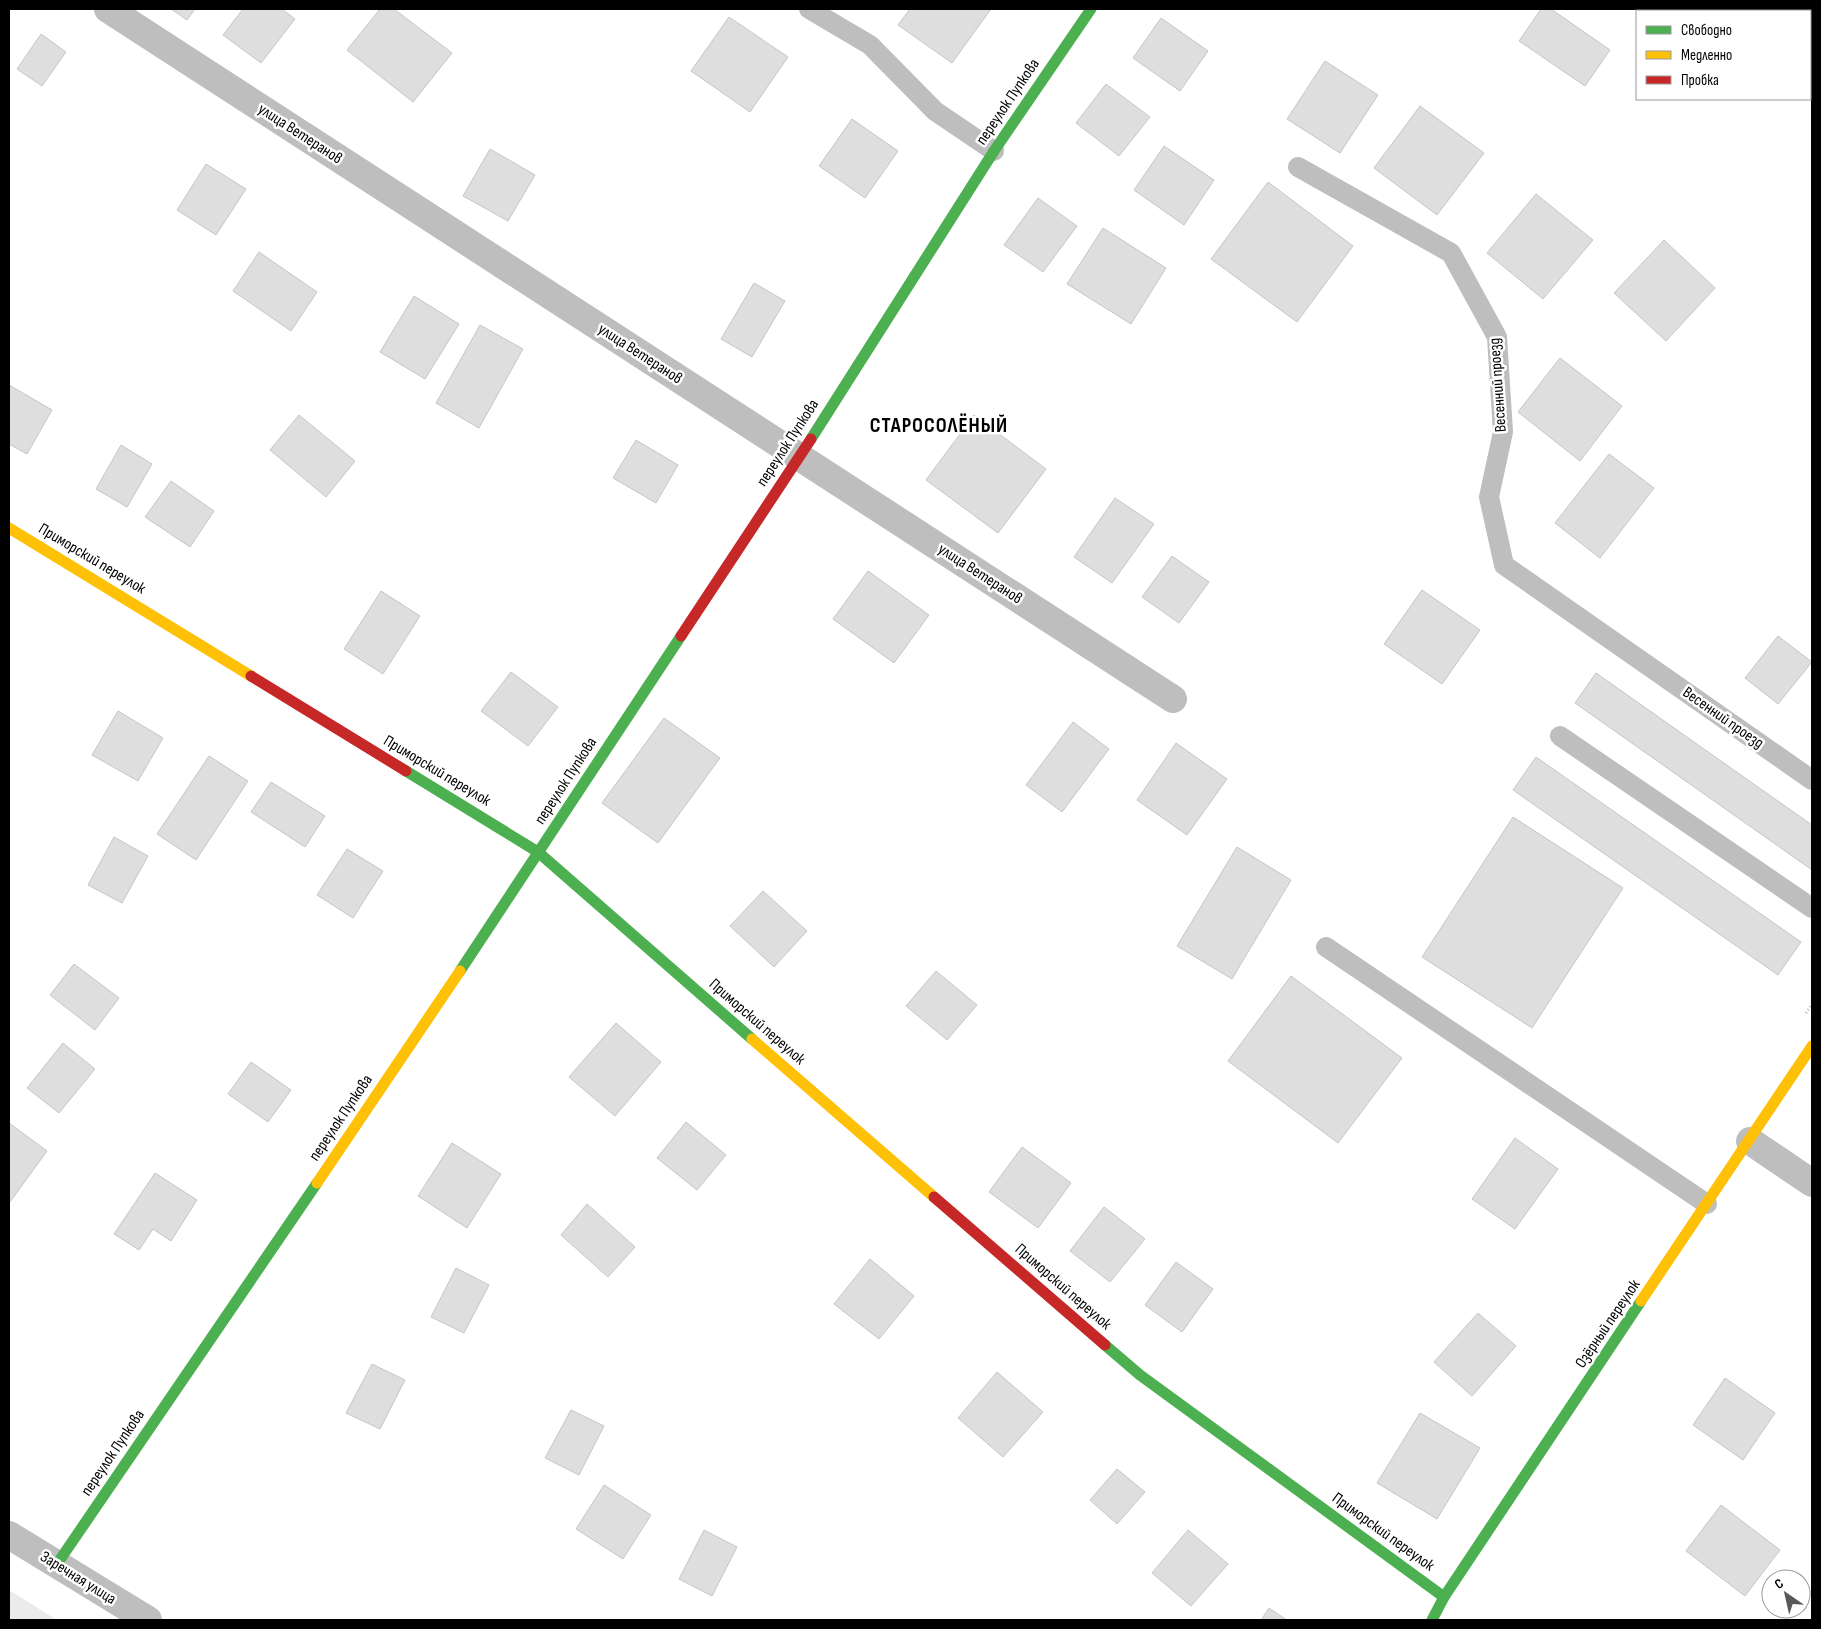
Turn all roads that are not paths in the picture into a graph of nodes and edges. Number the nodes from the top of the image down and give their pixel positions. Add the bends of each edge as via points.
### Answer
1 (108, 9) edge
2 (809, 9) edge
3 (1091, 9) edge
4 (994, 151) junction
5 (1298, 167) dead end
6 (799, 458) junction
7 (9, 528) edge
8 (1173, 699) dead end
9 (1560, 736) dead end
10 (1812, 780) edge
11 (538, 852) junction
12 (1812, 908) edge
13 (1326, 947) dead end
14 (1812, 1046) edge
15 (1750, 1141) junction
16 (1812, 1183) edge
17 (1707, 1204) junction
18 (9, 1535) edge
19 (57, 1564) junction
20 (1444, 1597) junction
21 (148, 1620) edge
22 (1432, 1620) edge

1 - 6 street, улица Ветеранов
2 - 4 lane via 870,45 935,111
3 - 4 street, переулок Пупкова
4 - 6 street, переулок Пупкова
5 - 10 lane, Весенний проезд via 1450,253 1497,337 1503,432 1489,497 1504,565
6 - 8 street, улица Ветеранов
6 - 11 street, переулок Пупкова
7 - 11 street, Приморский переулок
9 - 12 lane
11 - 19 street, переулок Пупкова via 387,1080
11 - 20 street, Приморский переулок via 1140,1375
13 - 17 lane
14 - 15 street, Озёрный переулок
15 - 16 street
15 - 17 street, Озёрный переулок
17 - 20 street, Озёрный переулок
18 - 19 street, Заречная улица
19 - 21 street, Заречная улица
20 - 22 street, Озёрный переулок

